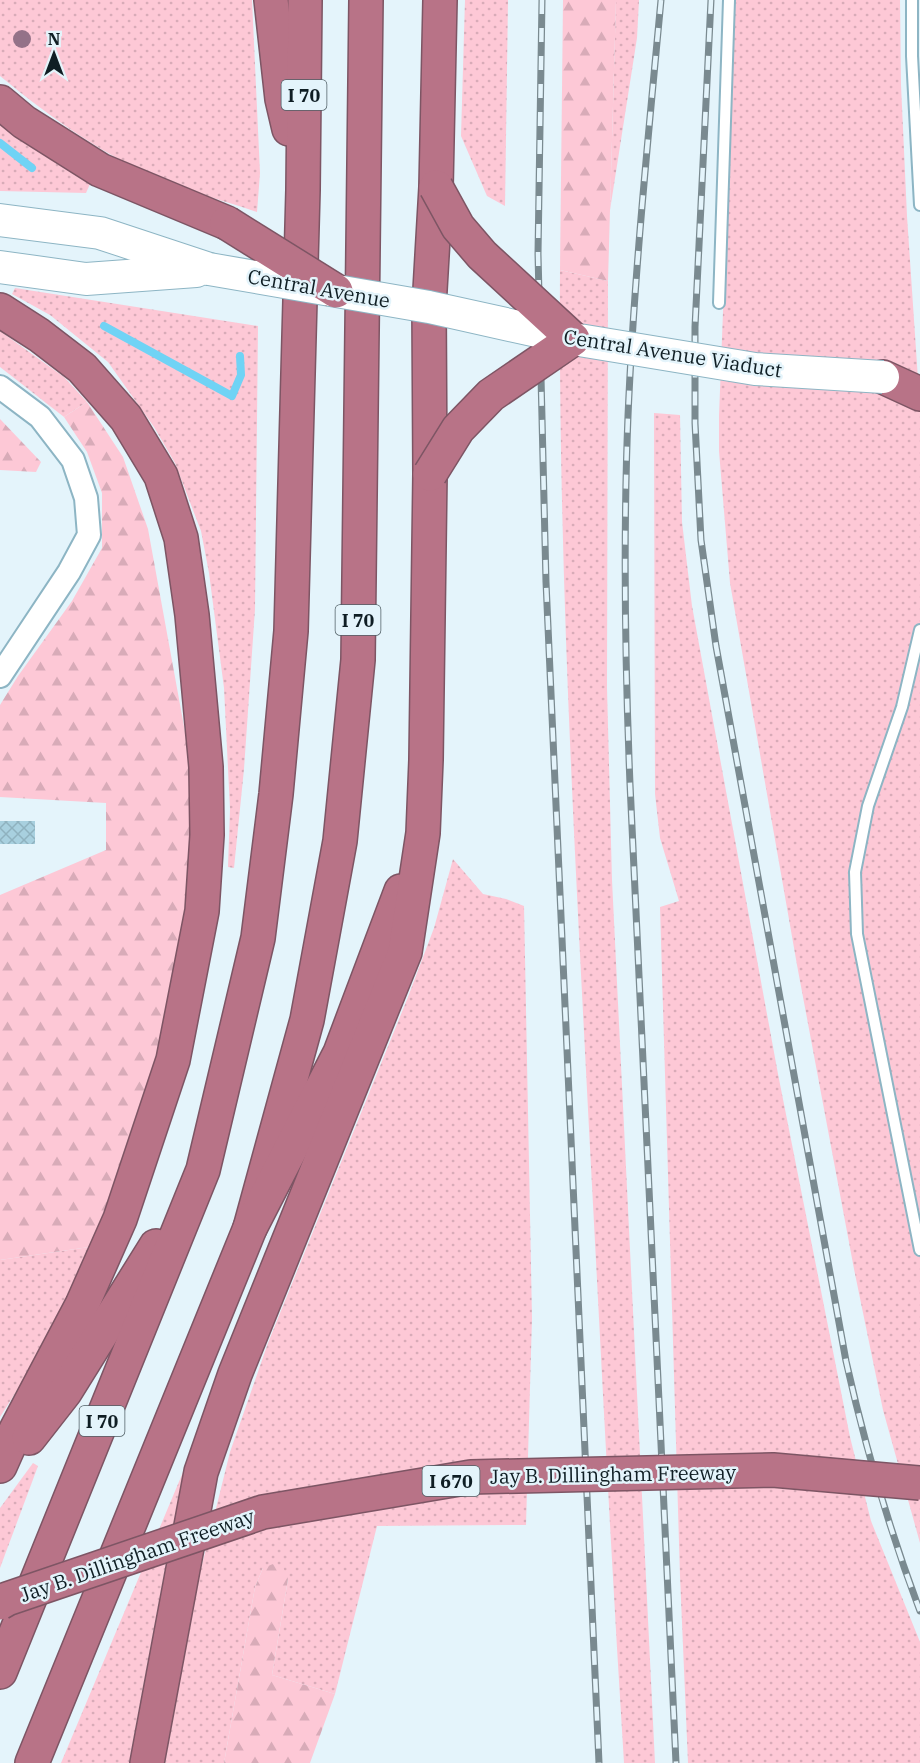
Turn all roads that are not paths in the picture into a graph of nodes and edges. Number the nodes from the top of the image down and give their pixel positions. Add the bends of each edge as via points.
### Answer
1 (271, 0) edge
2 (305, 0) edge
3 (366, 0) edge
4 (440, 0) edge
5 (729, 0) edge
6 (912, 0) edge
7 (0, 102) edge
8 (436, 187) junction
9 (303, 190) junction
10 (920, 205) edge
11 (0, 220) edge
12 (0, 267) edge
13 (209, 269) junction
14 (336, 291) junction
15 (719, 303) dead end
16 (429, 307) junction
17 (0, 310) edge
18 (573, 339) junction
19 (920, 366) edge
20 (883, 376) junction
21 (920, 379) edge
22 (0, 387) edge
23 (920, 394) edge
24 (430, 474) junction
25 (920, 630) edge
26 (0, 676) edge
27 (423, 833) junction
28 (203, 1170) junction
29 (250, 1228) junction
30 (920, 1250) edge
31 (0, 1466) edge
32 (0, 1475) edge
33 (920, 1483) edge
34 (0, 1603) edge
35 (0, 1671) edge
36 (32, 1763) edge
37 (147, 1763) edge

1 - 9 highway via 282,99
2 - 9 highway, I 70
3 - 29 highway, I 70 via 358,660 340,841 307,1020
4 - 8 highway
5 - 15 lane
6 - 10 lane
7 - 14 highway, bridge via 24,122 100,170 227,223
8 - 16 highway
8 - 18 highway, bridge via 458,227 482,255
9 - 28 highway, I 70 via 291,631 276,794 258,938
11 - 13 main road, Central Avenue via 100,233
12 - 13 main road, Central Avenue via 86,279
13 - 14 main road, Central Avenue, bridge
14 - 16 main road, Central Avenue, bridge
16 - 18 main road, Central Avenue Viaduct, bridge
16 - 24 highway
17 - 31 highway via 82,368 126,418 161,476 181,538 192,615 206,767 207,835 202,910 173,1060 120,1219 82,1305
18 - 20 main road, Central Avenue Viaduct, bridge via 754,369
18 - 24 highway, bridge via 491,395 458,429
19 - 20 highway
20 - 21 main road, Central Avenue Viaduct
20 - 23 highway
22 - 26 street via 40,417 73,460 86,498 89,535
24 - 27 highway
25 - 30 lane via 902,707 868,806 855,873 857,934
27 - 29 highway via 340,1053
27 - 37 highway via 405,952 235,1374 201,1472
28 - 32 highway via 65,1392
28 - 35 highway, I 70
29 - 36 highway, I 70
33 - 34 highway, Jay B. Dillingham Freeway / I 670, bridge via 773,1470 471,1477 264,1512

